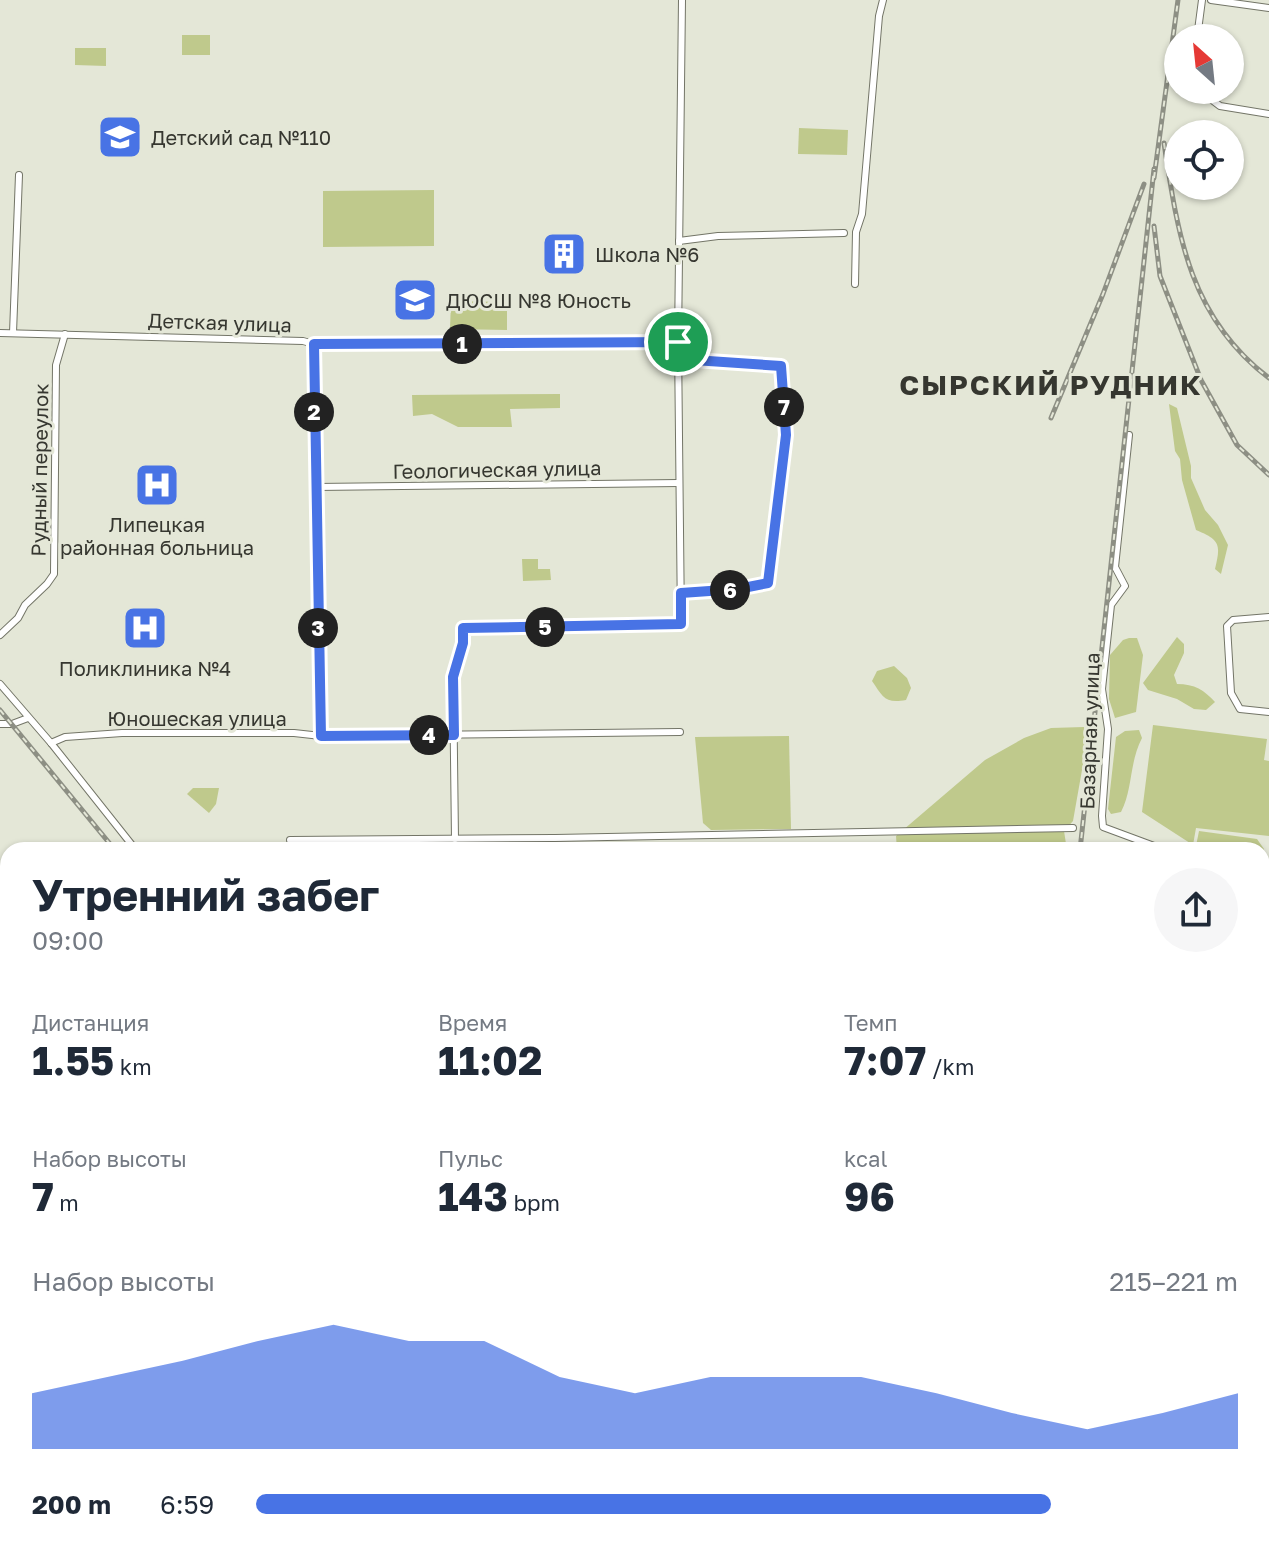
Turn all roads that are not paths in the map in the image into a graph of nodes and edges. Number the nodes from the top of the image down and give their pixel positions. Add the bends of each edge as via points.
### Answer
1 (682, 0) edge
2 (883, 0) edge
3 (1202, 0) edge
4 (1211, 0) edge
5 (1269, 8) edge
6 (1199, 24) edge
7 (1217, 104) edge
8 (1269, 114) edge
9 (19, 175) dead end
10 (844, 233) dead end
11 (679, 241) junction
12 (855, 284) dead end
13 (0, 333) edge
14 (13, 333) junction
15 (65, 334) junction
16 (678, 342) junction
17 (314, 344) junction
18 (679, 359) junction
19 (1129, 435) dead end
20 (679, 483) junction
21 (316, 487) junction
22 (681, 593) junction
23 (1269, 617) edge
24 (0, 635) edge
25 (0, 684) edge
26 (1269, 712) edge
27 (28, 718) junction
28 (0, 724) edge
29 (680, 732) dead end
30 (454, 735) junction
31 (321, 736) junction
32 (51, 743) junction
33 (1073, 828) dead end
34 (455, 839) junction
35 (290, 840) dead end
36 (130, 842) edge
37 (1143, 842) edge

1 - 11 street
2 - 12 street via 856,232
3 - 6 street
4 - 5 street
7 - 8 street
9 - 14 street
10 - 11 street
11 - 16 street
13 - 14 street, Детская улица
14 - 15 street, Детская улица
15 - 17 street, Детская улица
15 - 24 street, Рудный переулок via 56,365 54,574
16 - 17 street, Детская улица
16 - 18 street
17 - 21 street
18 - 20 street
18 - 22 street via 781,366 786,435 768,583
19 - 37 street, Базарная улица via 1115,567 1125,586 1111,605 1102,689 1108,729 1102,816 1103,827
20 - 21 street, Геологическая улица
20 - 22 street
21 - 31 street
22 - 30 street via 681,624 463,628 453,677
23 - 26 street via 1233,620 1227,626 1231,693 1240,709
25 - 27 street
27 - 28 street
27 - 32 street
29 - 30 street, Юношеская улица
30 - 31 street, Юношеская улица
30 - 34 street
31 - 32 street, Юношеская улица via 122,733
32 - 36 street
33 - 34 street
34 - 35 street

